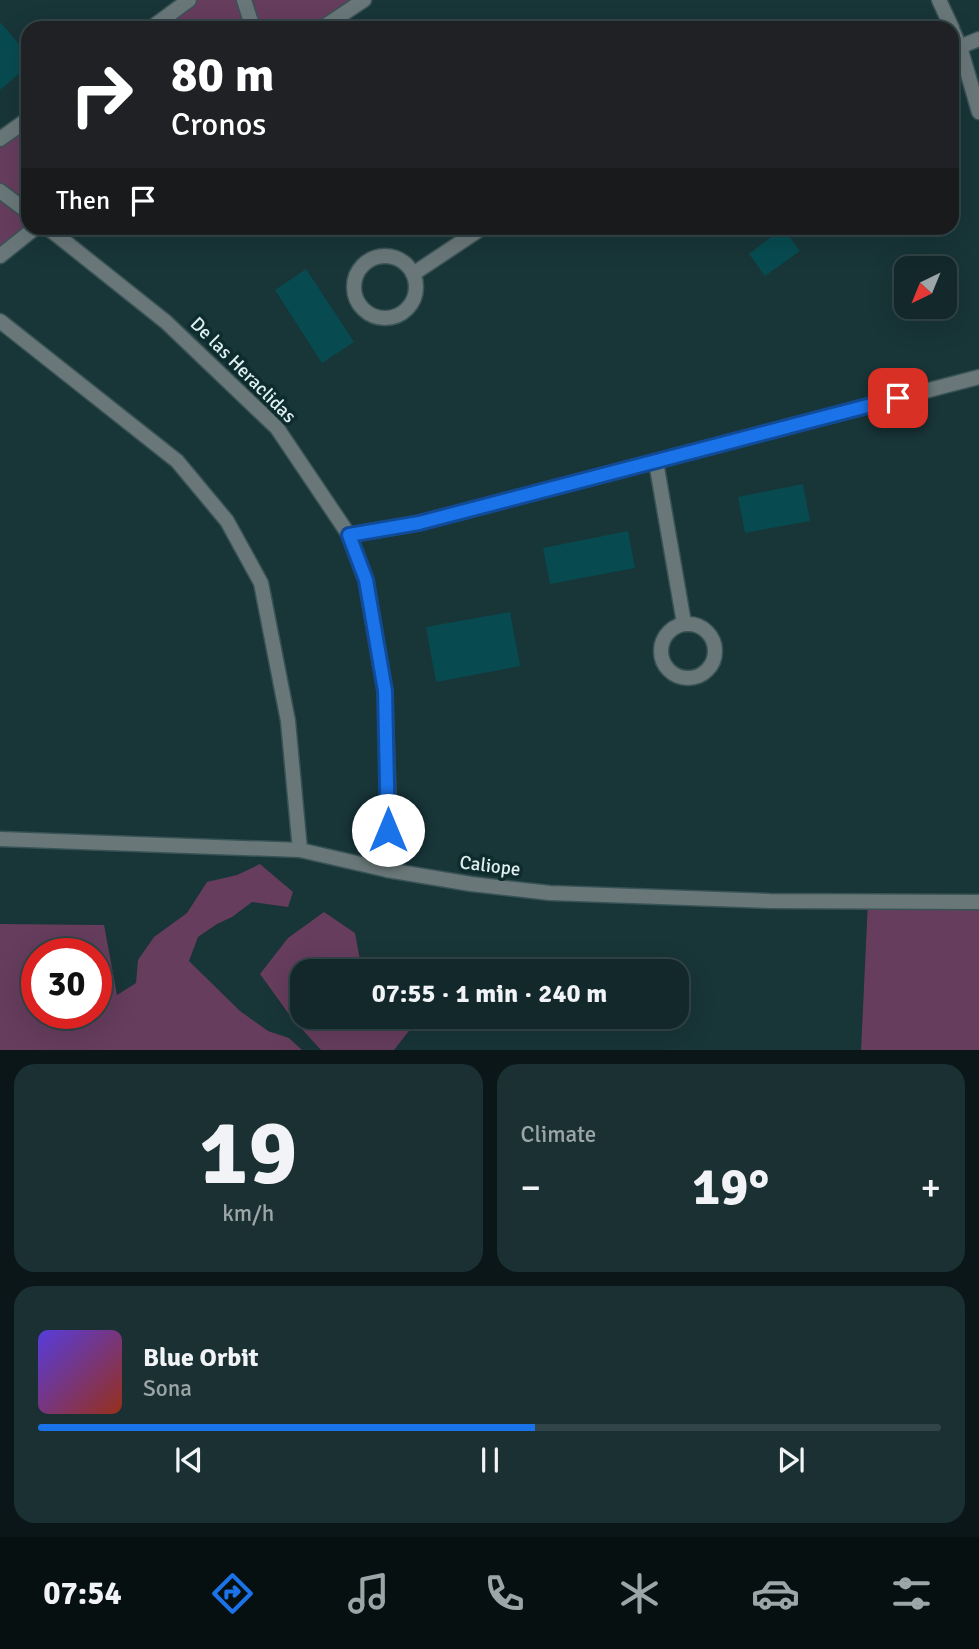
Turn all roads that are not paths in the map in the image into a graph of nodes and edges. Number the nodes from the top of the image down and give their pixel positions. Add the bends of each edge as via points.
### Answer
1 (189, 0) edge
2 (244, 0) edge
3 (364, 0) edge
4 (939, 0) edge
5 (160, 21) edge
6 (251, 21) edge
7 (332, 21) edge
8 (948, 21) edge
9 (979, 39) edge
10 (959, 47) edge
11 (959, 56) edge
12 (979, 112) edge
13 (21, 124) edge
14 (0, 139) edge
15 (0, 191) edge
16 (21, 207) edge
17 (26, 235) edge
18 (57, 235) edge
19 (472, 235) edge
20 (0, 256) edge
21 (413, 274) junction
22 (0, 321) edge
23 (979, 377) edge
24 (656, 462) junction
25 (349, 535) junction
26 (684, 623) dead end
27 (0, 839) edge
28 (300, 850) junction
29 (387, 870) junction
30 (979, 902) edge

1 - 5 street
2 - 6 street
3 - 7 street
4 - 8 street
9 - 10 street
11 - 12 street
13 - 14 street
15 - 16 street
17 - 20 street
18 - 25 street, De las Heraclidas via 166,322 277,428
19 - 21 street
21 - 21 street via 398,259 377,257 360,268 355,297 367,313 396,316 415,294
22 - 28 street via 177,461 227,521 261,583 288,721
23 - 24 street
24 - 25 street via 419,523
24 - 26 street
25 - 29 street, De las Heraclidas via 366,580 385,691
27 - 28 street, Caliope
28 - 29 street, Caliope
29 - 30 street, Caliope via 550,893

